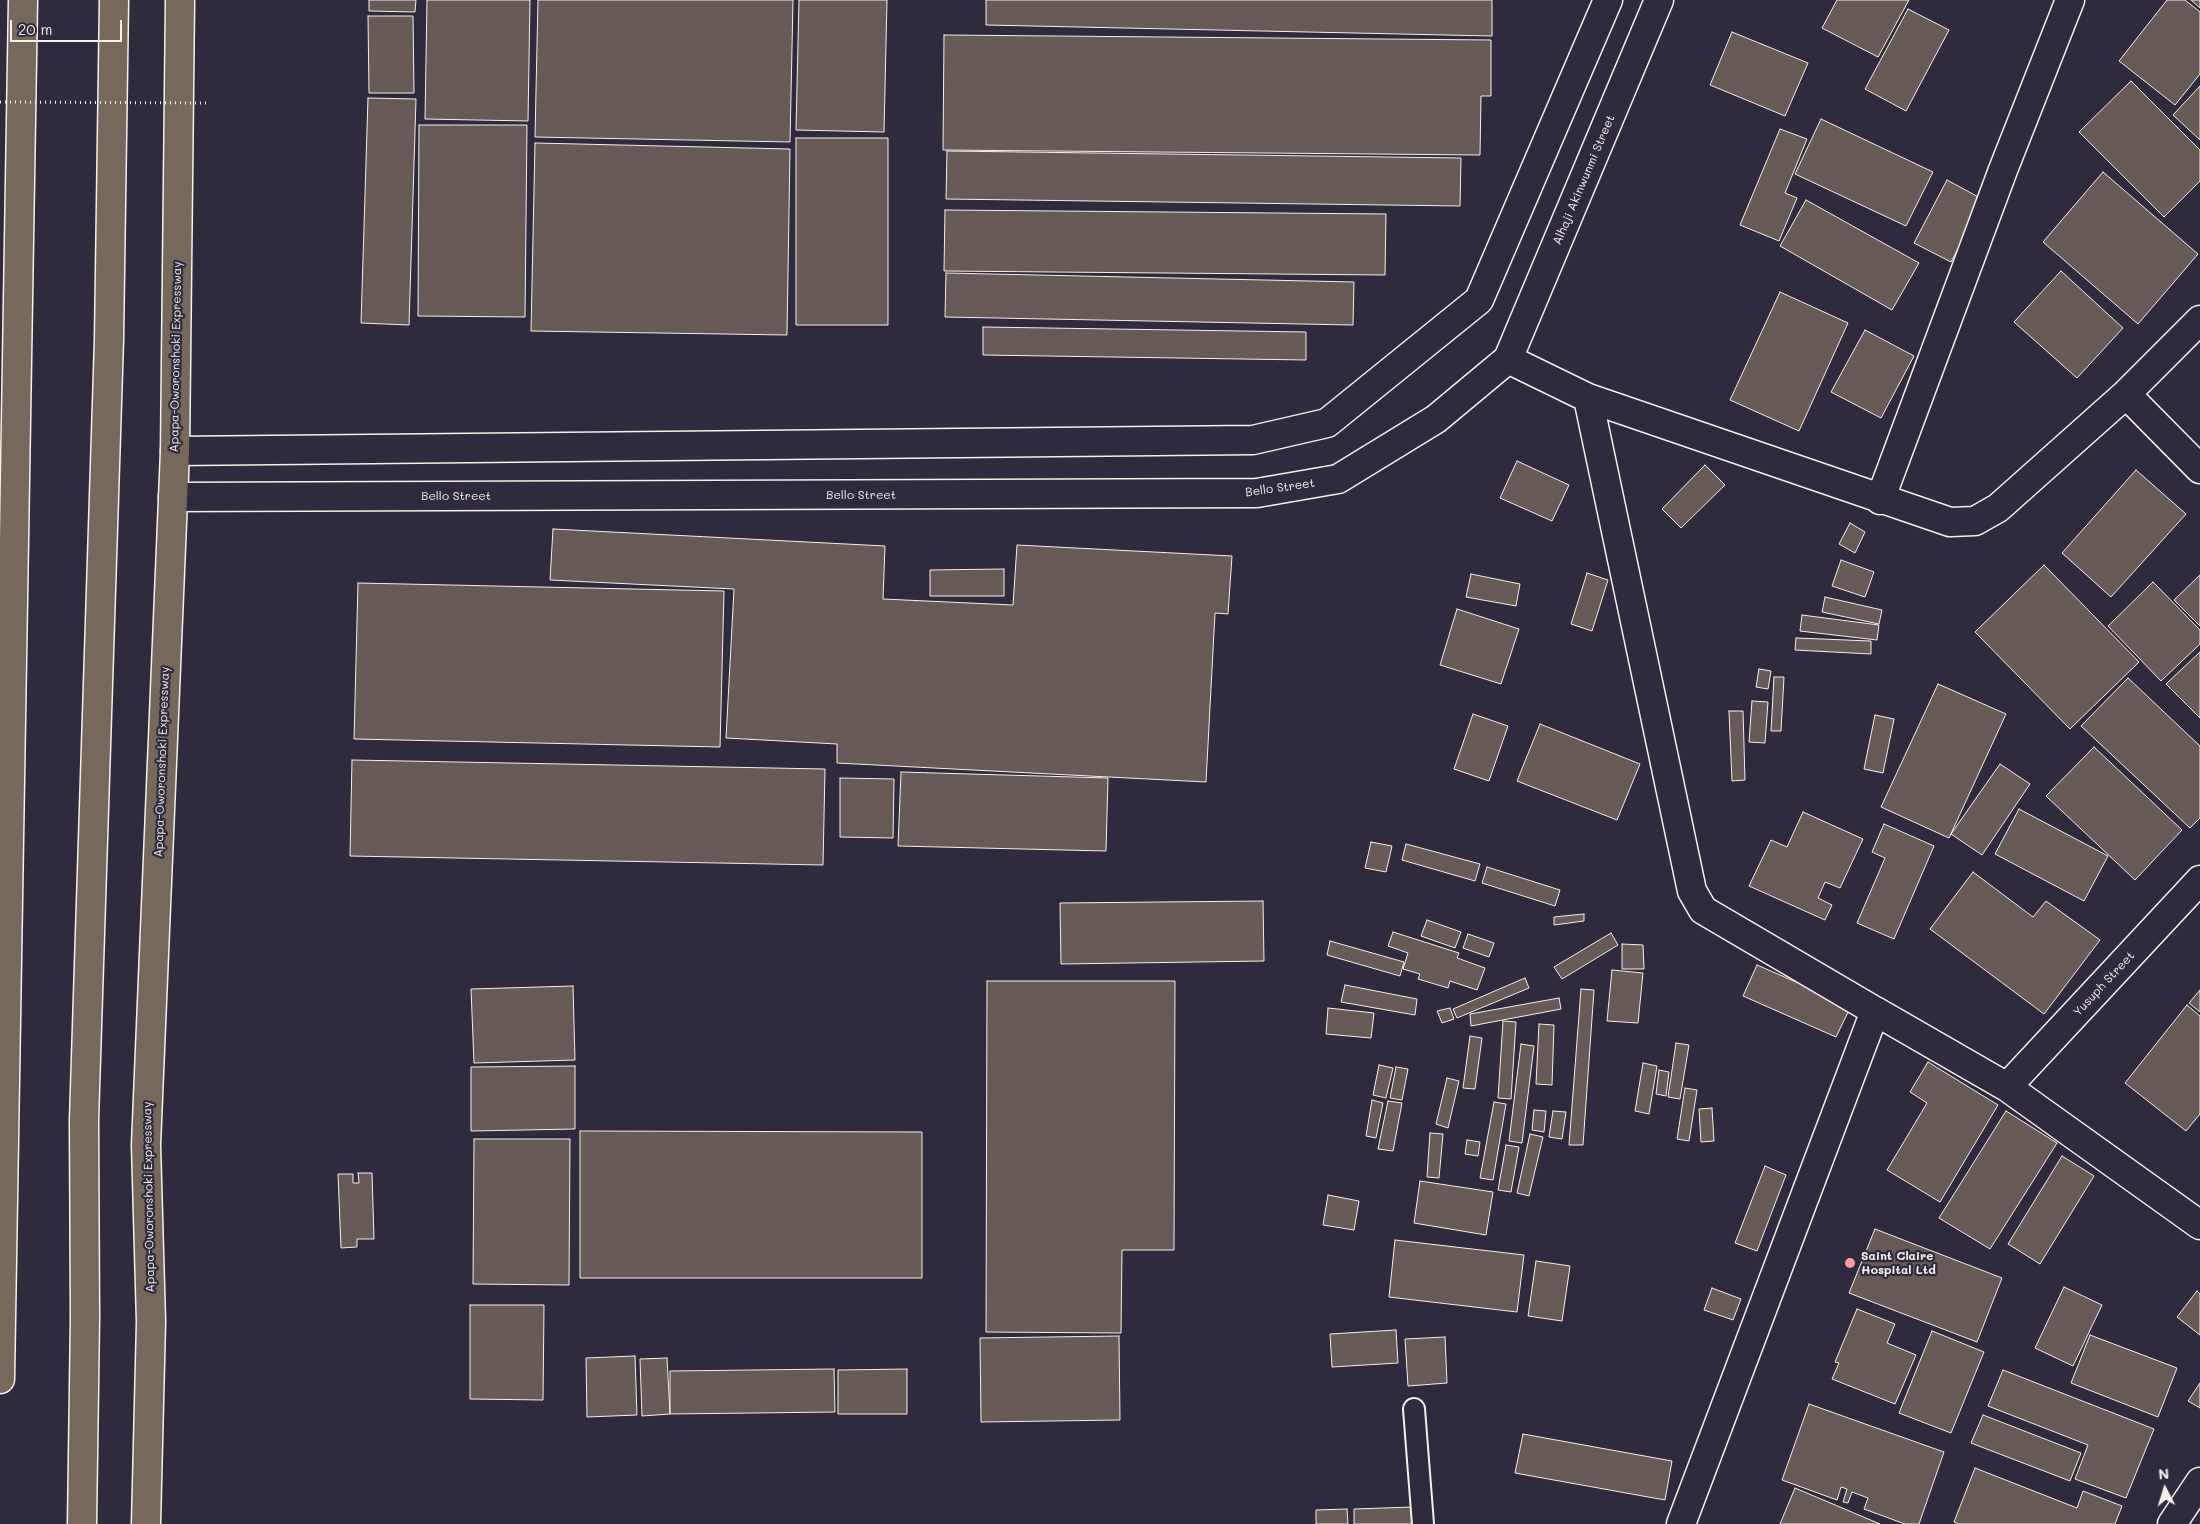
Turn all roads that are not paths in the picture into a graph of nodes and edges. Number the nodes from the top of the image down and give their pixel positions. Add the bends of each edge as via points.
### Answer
1 (23, 0) edge
2 (114, 0) edge
3 (180, 0) edge
4 (1608, 0) edge
5 (1659, 0) edge
6 (2070, 0) edge
7 (2200, 320) edge
8 (1508, 359) junction
9 (2126, 394) junction
10 (1588, 398) junction
11 (175, 451) junction
12 (2200, 469) edge
13 (173, 497) junction
14 (1880, 500) junction
15 (2200, 880) edge
16 (1875, 1011) junction
17 (2007, 1087) junction
18 (2200, 1225) edge
19 (0, 1379) edge
20 (1414, 1409) dead end
21 (2200, 1482) edge
22 (82, 1524) edge
23 (146, 1524) edge
24 (1423, 1524) edge
25 (1681, 1524) edge
26 (2172, 1524) edge

1 - 19 main road
2 - 22 main road via 110,340 84,1120
3 - 11 main road, Apapa-Oworonshoki Expressway
4 - 11 street via 1478,300 1327,423 1253,440
5 - 8 street, Alhaji Akinwunmi Street
6 - 14 street
7 - 9 street
8 - 10 street
8 - 13 street, Bello Street via 1436,419 1338,479 1257,493
9 - 12 street
9 - 14 street via 1998,508 1975,521 1950,522
10 - 14 street
10 - 16 street via 1692,891 1703,910
11 - 13 main road, Apapa-Oworonshoki Expressway
13 - 23 main road, Apapa-Oworonshoki Expressway via 146,1145 151,1322
15 - 17 street, Yusuph Street
16 - 17 street
16 - 25 street
17 - 18 street
20 - 24 lane
21 - 26 street

